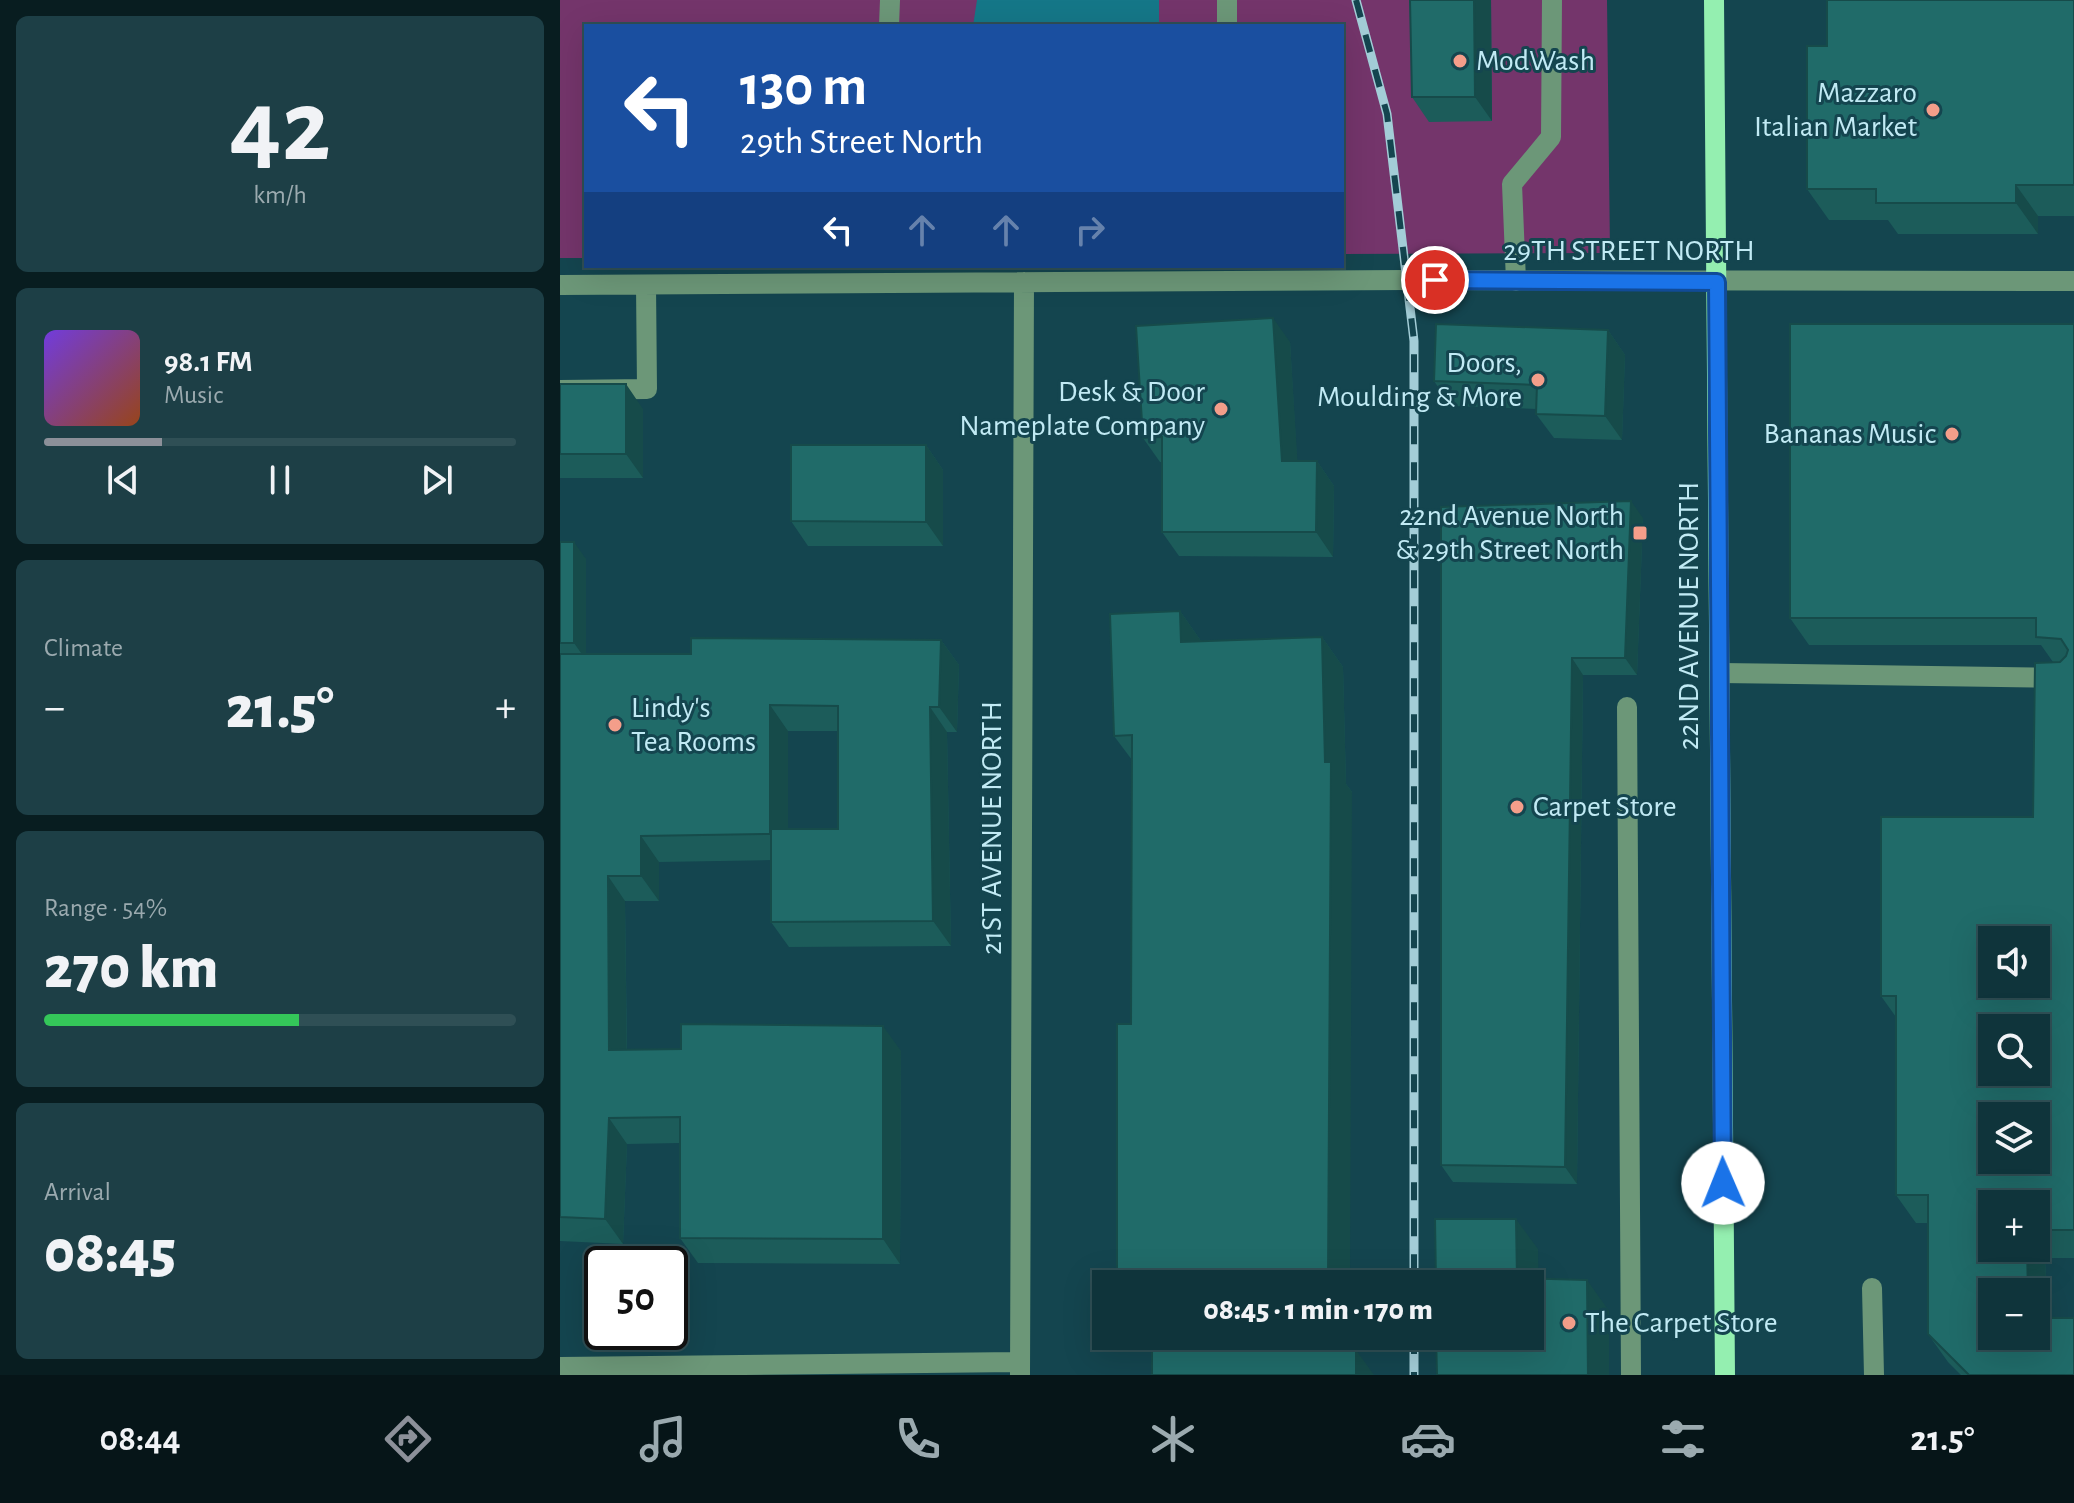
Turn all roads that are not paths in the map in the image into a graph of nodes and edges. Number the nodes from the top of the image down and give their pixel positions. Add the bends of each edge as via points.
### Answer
1 (890, 0) edge
2 (1227, 0) edge
3 (1552, 0) edge
4 (1714, 0) edge
5 (889, 24) edge
6 (1227, 24) edge
7 (1227, 274) edge
8 (881, 275) edge
9 (1516, 281) junction
10 (2074, 281) edge
11 (1024, 282) junction
12 (1717, 282) junction
13 (560, 285) edge
14 (646, 285) junction
15 (560, 390) edge
16 (1720, 673) junction
17 (2074, 678) edge
18 (1627, 707) dead end
19 (1872, 1288) dead end
20 (560, 1367) edge
21 (1020, 1368) edge
22 (1631, 1375) edge
23 (1725, 1375) edge
24 (1874, 1375) edge

1 - 5 street
2 - 6 street
3 - 9 street via 1551,137 1512,184
4 - 12 main road, 22ND AVENUE NORTH
7 - 9 street, 29TH STREET NORTH
7 - 11 street, 29TH STREET NORTH
8 - 11 street, 29TH STREET NORTH
8 - 14 street, 29TH STREET NORTH
9 - 12 street, 29TH STREET NORTH
10 - 12 street, 29TH STREET NORTH
11 - 21 street, 21ST AVENUE NORTH
12 - 16 main road, 22ND AVENUE NORTH
13 - 14 street, 29TH STREET NORTH
14 - 15 street via 647,389
16 - 17 street
16 - 23 main road, 22ND AVENUE NORTH
18 - 22 street
19 - 24 street
20 - 21 street

